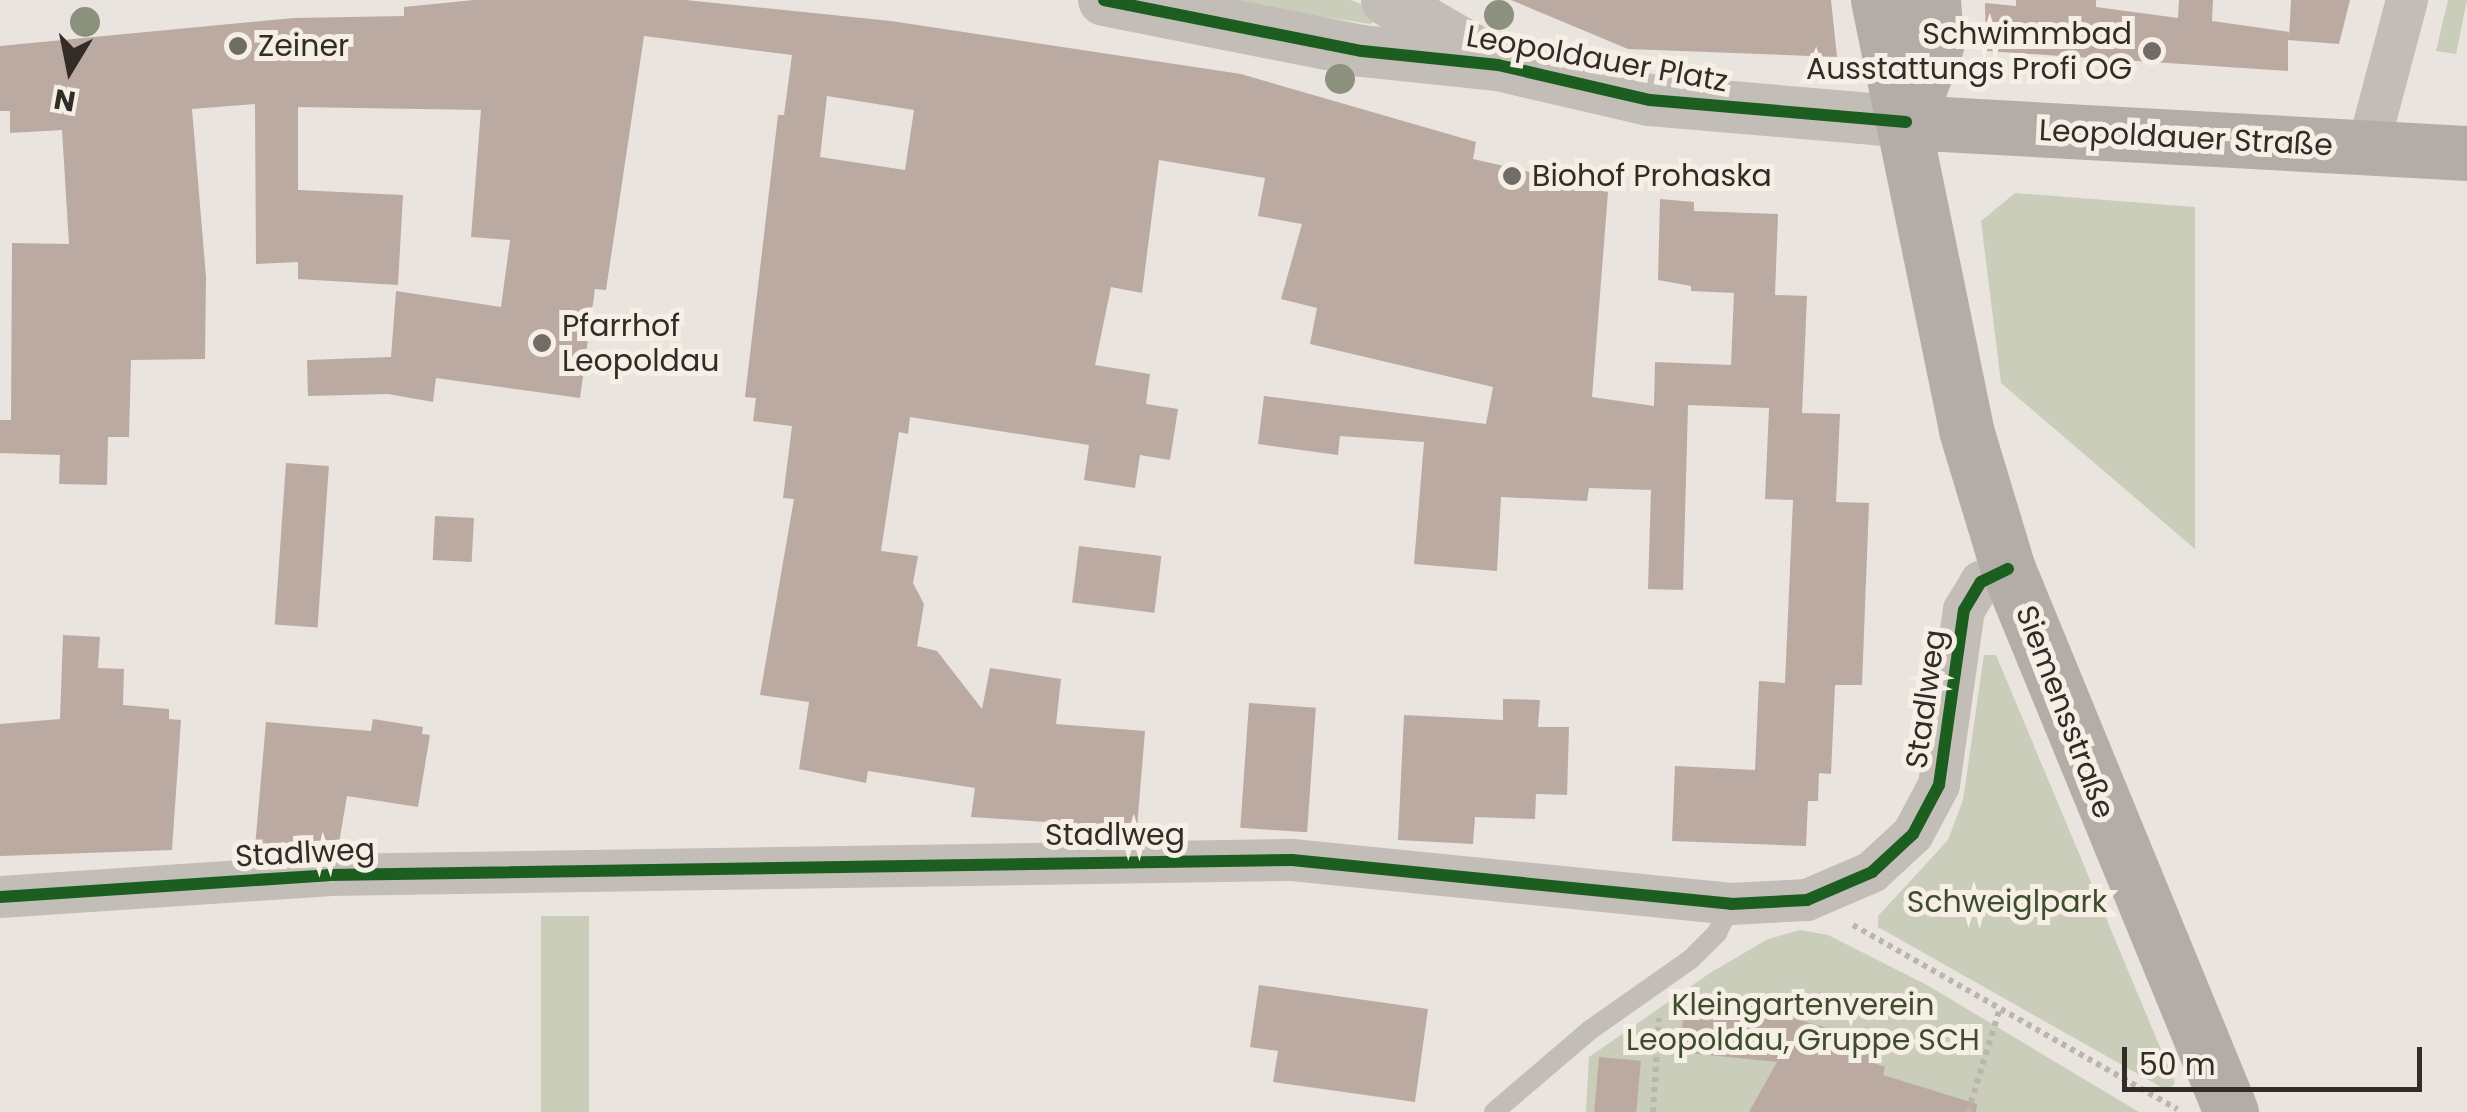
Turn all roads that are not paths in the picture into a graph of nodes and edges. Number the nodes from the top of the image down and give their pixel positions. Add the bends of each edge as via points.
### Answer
1 (1104, 0) edge
2 (1387, 0) edge
3 (1878, 0) edge
4 (1934, 0) edge
5 (2407, 0) edge
6 (1498, 65) junction
7 (1906, 122) junction
8 (2368, 148) junction
9 (2467, 153) edge
10 (2008, 568) junction
11 (0, 897) edge
12 (1732, 904) junction
13 (1494, 1112) edge
14 (2230, 1112) edge

1 - 6 street, Leopoldauer Platz via 1362,52
2 - 6 street, Leopoldauer Platz
3 - 7 main road, Siemensstraße
4 - 7 main road via 1936,46
5 - 8 street
6 - 7 street, Leopoldauer Platz via 1650,100
7 - 8 main road, Leopoldauer Straße
7 - 10 main road, Siemensstraße via 1966,430
8 - 9 main road, Leopoldauer Straße
10 - 12 street, Stadlweg via 1981,582 1964,610 1939,785 1921,822 1872,872 1808,900
10 - 14 main road, Siemensstraße
11 - 12 street, Stadlweg via 328,875 1292,860
12 - 13 lane via 1717,933

